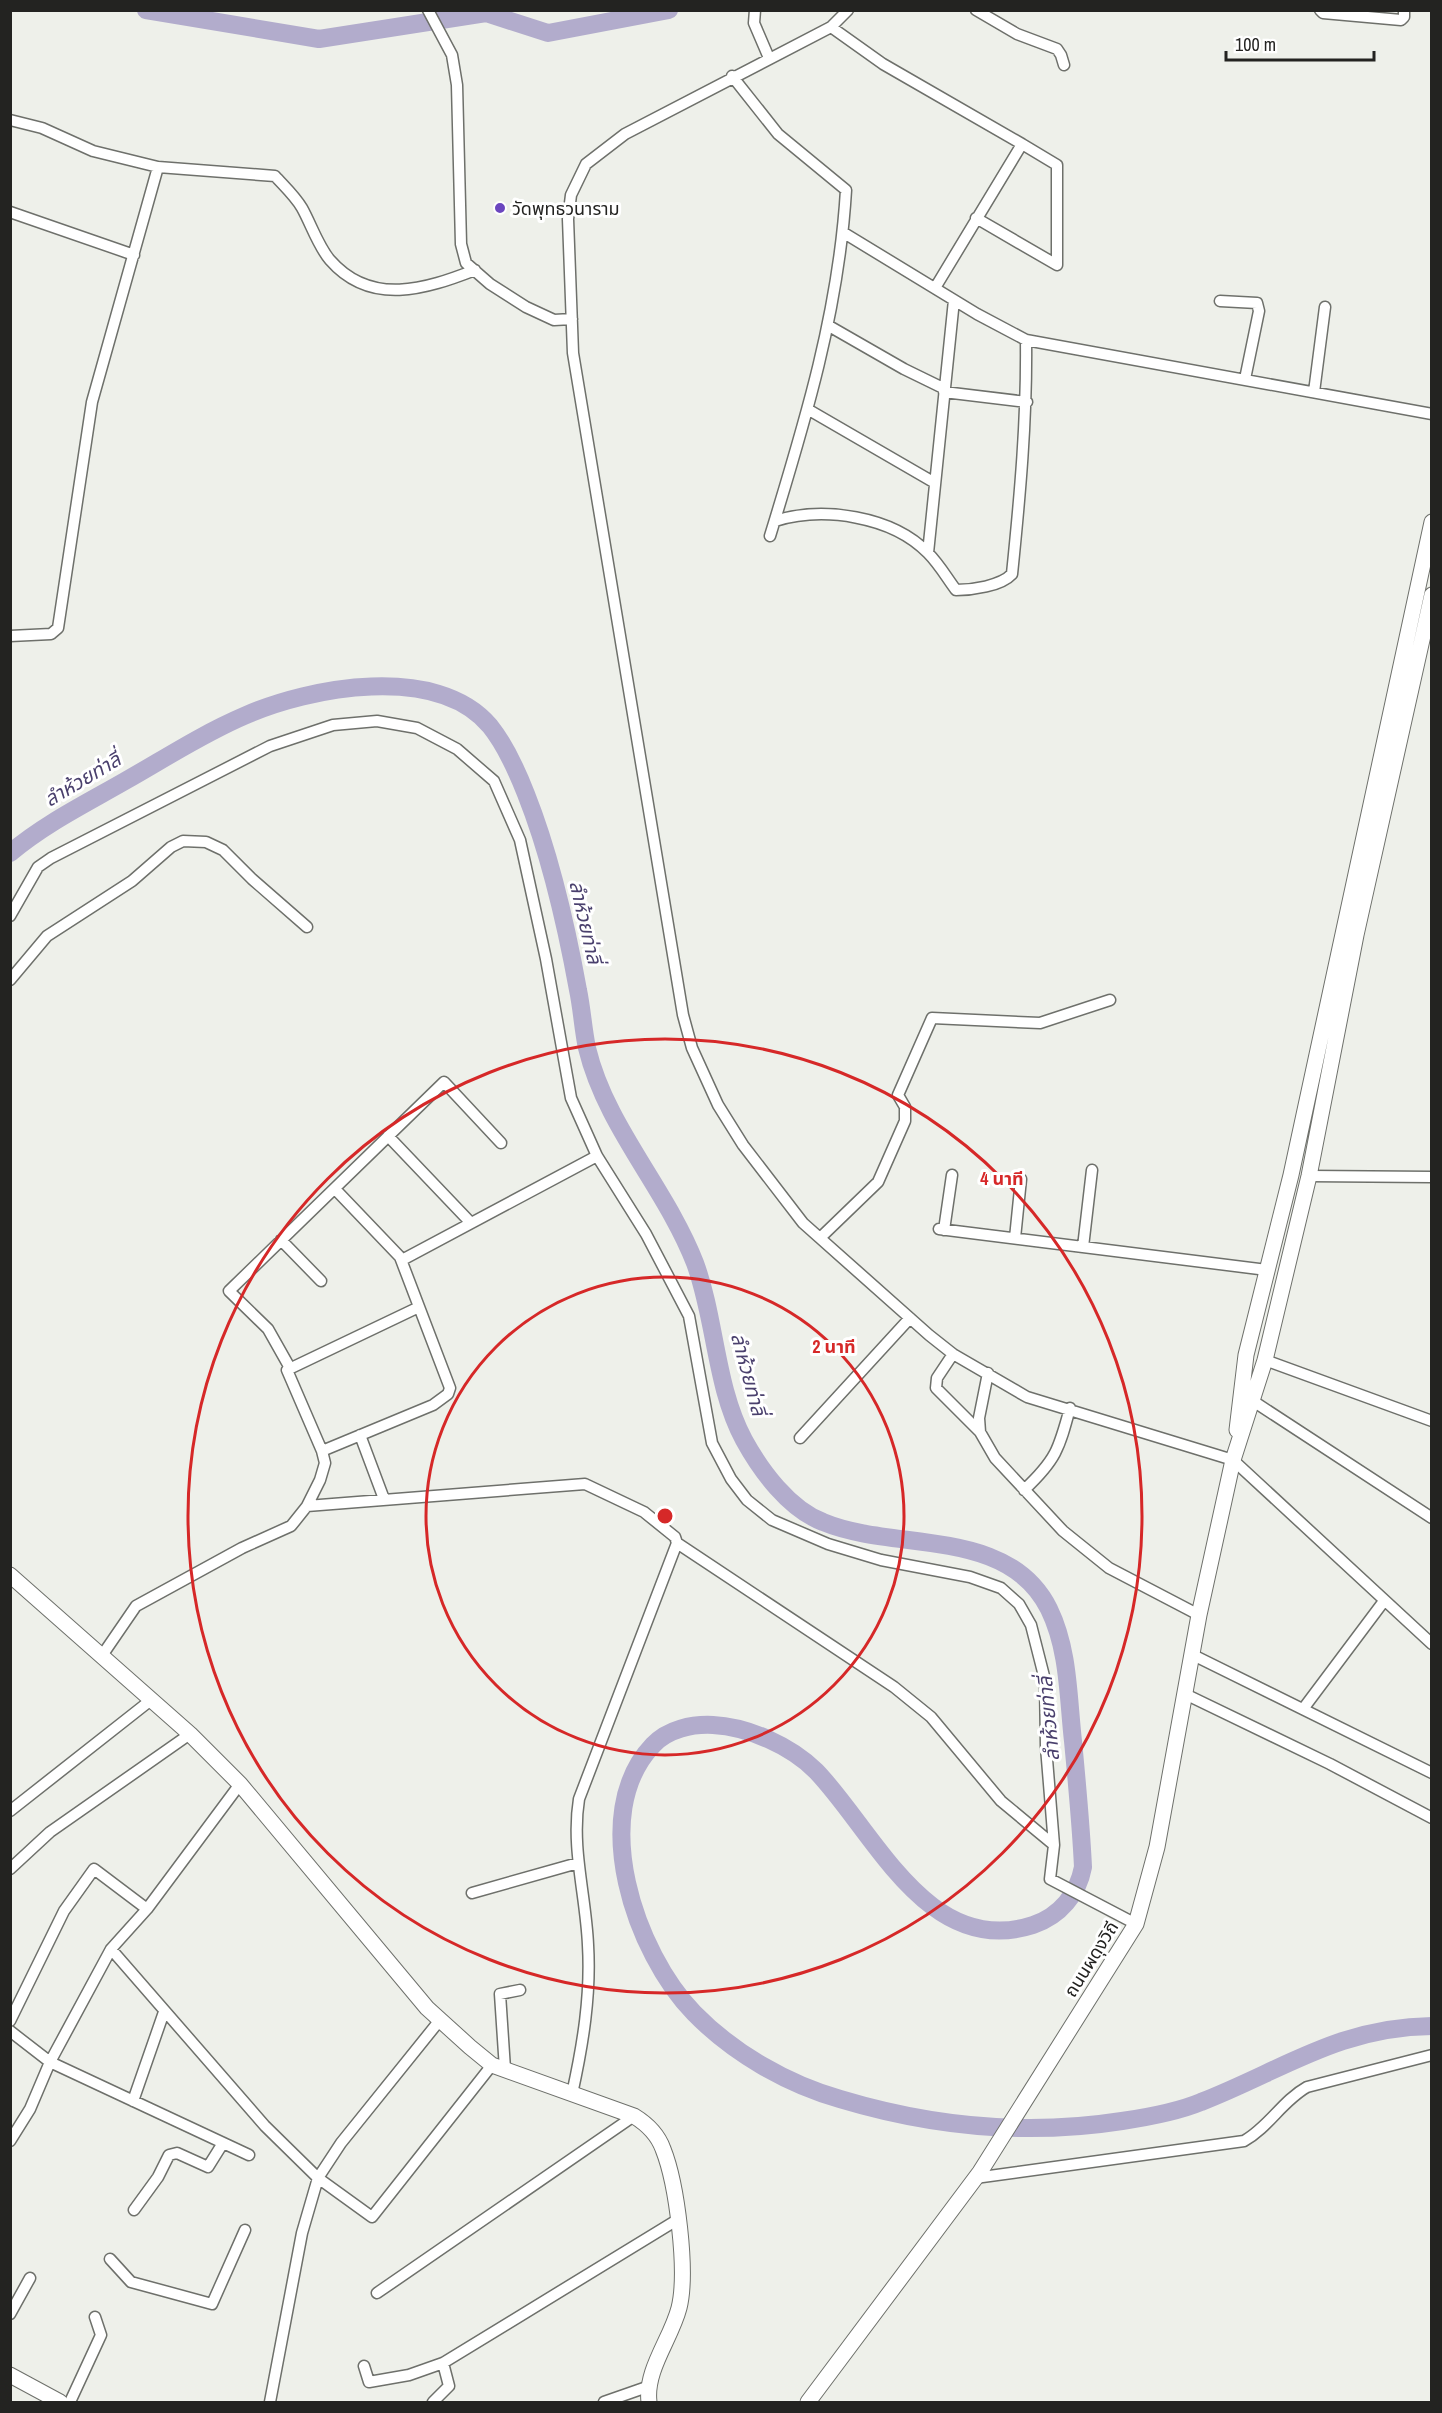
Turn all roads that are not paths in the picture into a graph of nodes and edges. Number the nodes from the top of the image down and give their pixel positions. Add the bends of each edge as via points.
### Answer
1 (428, 10) edge
2 (755, 10) edge
3 (848, 10) edge
4 (976, 10) edge
5 (1320, 10) edge
6 (1404, 10) edge
7 (831, 27) junction
8 (769, 58) junction
9 (1064, 64) dead end
10 (732, 76) junction
11 (10, 120) edge
12 (1022, 144) junction
13 (158, 166) junction
14 (10, 212) edge
15 (976, 218) junction
16 (844, 234) junction
17 (134, 255) junction
18 (475, 270) junction
19 (935, 288) junction
20 (954, 300) junction
21 (1220, 301) dead end
22 (1325, 307) dead end
23 (572, 320) junction
24 (829, 326) junction
25 (1026, 340) junction
26 (1245, 378) junction
27 (944, 390) junction
28 (1314, 392) junction
29 (1027, 402) junction
30 (809, 410) junction
31 (1431, 414) edge
32 (935, 483) junction
33 (775, 521) junction
34 (1431, 522) edge
35 (770, 536) dead end
36 (928, 553) junction
37 (1430, 604) edge
38 (1427, 634) edge
39 (10, 636) edge
40 (10, 916) edge
41 (307, 927) dead end
42 (10, 980) edge
43 (1110, 1000) dead end
44 (388, 1136) junction
45 (501, 1143) dead end
46 (597, 1156) junction
47 (1092, 1170) dead end
48 (952, 1175) dead end
49 (1309, 1176) junction
50 (1431, 1177) edge
51 (1021, 1179) dead end
52 (335, 1189) junction
53 (470, 1222) junction
54 (820, 1238) junction
55 (1015, 1238) junction
56 (281, 1240) junction
57 (1083, 1246) junction
58 (402, 1260) junction
59 (1267, 1270) junction
60 (321, 1281) dead end
61 (419, 1307) junction
62 (910, 1318) junction
63 (953, 1354) junction
64 (1265, 1360) junction
65 (290, 1368) junction
66 (987, 1373) junction
67 (1253, 1401) junction
68 (1070, 1408) junction
69 (1431, 1421) edge
70 (980, 1432) junction
71 (360, 1435) junction
72 (800, 1438) dead end
73 (322, 1451) junction
74 (1233, 1460) junction
75 (1024, 1490) junction
76 (384, 1499) junction
77 (307, 1506) junction
78 (1431, 1518) edge
79 (677, 1544) junction
80 (10, 1575) edge
81 (1384, 1601) junction
82 (1199, 1615) junction
83 (1431, 1644) edge
84 (1191, 1654) junction
85 (101, 1658) junction
86 (1185, 1694) junction
87 (152, 1700) junction
88 (1303, 1709) junction
89 (190, 1734) junction
90 (1431, 1773) edge
91 (240, 1784) junction
92 (10, 1811) edge
93 (1431, 1818) edge
94 (1054, 1845) junction
95 (579, 1863) junction
96 (10, 1869) edge
97 (472, 1893) dead end
98 (147, 1909) junction
99 (1130, 1920) junction
100 (111, 1949) junction
101 (520, 1990) dead end
102 (164, 2012) junction
103 (440, 2020) junction
104 (10, 2021) edge
105 (10, 2031) edge
106 (1431, 2055) edge
107 (50, 2062) junction
108 (499, 2067) junction
109 (572, 2094) junction
110 (133, 2101) junction
111 (634, 2116) junction
112 (10, 2141) edge
113 (224, 2143) junction
114 (249, 2155) dead end
115 (977, 2175) junction
116 (318, 2178) junction
117 (134, 2210) dead end
118 (677, 2220) junction
119 (245, 2230) dead end
120 (110, 2259) dead end
121 (30, 2278) dead end
122 (377, 2293) dead end
123 (10, 2314) edge
124 (95, 2317) dead end
125 (443, 2362) junction
126 (364, 2366) dead end
127 (10, 2375) edge
128 (648, 2395) edge
129 (60, 2403) edge
130 (70, 2403) edge
131 (270, 2403) edge
132 (433, 2403) edge
133 (604, 2403) edge
134 (808, 2403) edge

1 - 18 street via 452,54 457,85 461,244 466,263
2 - 8 street via 753,24
3 - 7 street
4 - 9 street via 1017,34 1057,49
5 - 6 street via 1401,20
7 - 8 street
7 - 12 street via 883,64
8 - 10 street
10 - 16 street via 778,134 846,190
10 - 23 street via 625,134 586,164 571,195 568,219
11 - 13 street via 42,128 93,151
12 - 15 street
12 - 15 street via 1057,165 1057,264
13 - 17 street
13 - 18 street via 275,176 300,205 330,260 369,286 406,291
14 - 17 street
15 - 19 street
16 - 19 street
16 - 24 street
17 - 39 street via 92,402 58,628 51,634
18 - 23 street via 526,307 554,320
19 - 20 street
20 - 25 street
20 - 27 street
21 - 26 street via 1257,303 1259,310
22 - 28 street
23 - 54 street via 575,364 683,1016 692,1048 718,1105 763,1171 803,1223
24 - 27 street
24 - 30 street
25 - 26 street
25 - 29 street
26 - 28 street
27 - 29 street
27 - 32 street
28 - 31 street
29 - 36 street via 1012,574 1007,579 956,590
30 - 32 street
30 - 33 street
32 - 36 street
33 - 35 street
33 - 36 street via 831,514 870,520 908,537
34 - 59 main road via 1291,1175
37 - 38 main road
38 - 49 main road via 1356,935
40 - 46 street via 38,867 51,858 270,746 333,725 377,721 417,728 457,749 494,781 519,840 571,1098
41 - 42 street via 224,850 206,842 183,841 132,882 47,936
43 - 54 street via 1040,1023 932,1018 898,1095 905,1107 905,1120 878,1182
44 - 45 street via 444,1082
44 - 52 street
44 - 53 street
46 - 53 street
46 - 94 street via 646,1234 689,1316 712,1443 747,1500 771,1520 828,1544 881,1560 970,1577 1001,1588 1019,1604 1030,1625 1045,1680
47 - 57 street
48 - 55 street via 942,1229
49 - 50 street
49 - 64 main road
51 - 55 street
52 - 56 street
52 - 58 street
53 - 58 street
54 - 62 street
55 - 57 street
56 - 60 street
56 - 65 street via 229,1291 268,1329
57 - 59 street
58 - 61 street
59 - 74 main road via 1246,1355
61 - 65 street
61 - 71 street via 448,1380 448,1394 433,1405
62 - 63 street
62 - 72 street
63 - 66 street
63 - 70 street via 937,1378 936,1388
64 - 67 main road
64 - 69 street
65 - 73 street via 287,1370
66 - 68 street via 1027,1397
66 - 70 street
67 - 74 main road
67 - 78 street
68 - 74 street
68 - 75 street via 1053,1460
70 - 75 street via 995,1458
71 - 73 street
71 - 76 street
73 - 77 street via 325,1463
74 - 81 street
74 - 82 main road, ถนนผดุงวิถี
75 - 82 street via 1063,1531 1109,1568
76 - 77 street
76 - 79 street via 585,1484 644,1512 675,1537
77 - 85 street via 291,1526 136,1605
79 - 94 street via 894,1687 931,1717 1001,1801
79 - 95 street via 579,1799
80 - 85 main road
81 - 83 street
81 - 88 street
82 - 84 main road, ถนนผดุงวิถี
84 - 86 main road, ถนนผดุงวิถี
84 - 88 street
85 - 87 main road
86 - 93 street
86 - 99 main road, ถนนผดุงวิถี via 1157,1847
87 - 89 main road
87 - 92 street
88 - 90 street
89 - 91 main road
89 - 96 street via 50,1832
91 - 98 street
91 - 103 main road
94 - 99 street via 1050,1879
95 - 97 street
95 - 109 street via 589,1975 588,2005
98 - 100 street
98 - 104 street via 94,1869 64,1911
99 - 115 main road, ถนนผดุงวิถี
100 - 102 street
100 - 107 street
101 - 108 street via 500,1994
102 - 110 street
102 - 116 street via 265,2126
103 - 108 main road
103 - 116 street via 341,2143
105 - 107 street
106 - 115 street via 1307,2086 1292,2095 1259,2131 1244,2141
107 - 110 street
107 - 112 street via 30,2109
108 - 109 main road
108 - 116 street via 372,2217
109 - 111 main road
110 - 113 street
111 - 118 main road via 648,2125 663,2148
111 - 122 street
113 - 114 street
113 - 117 street via 208,2167 177,2152 169,2155
115 - 134 main road, ถนนผดุงวิถี
116 - 131 street via 302,2233
118 - 125 street
118 - 128 main road via 683,2277 679,2308
119 - 120 street via 212,2304 130,2282
121 - 123 street
124 - 130 street via 101,2336
125 - 126 street via 409,2375 369,2382
125 - 132 street via 449,2386
127 - 129 main road
128 - 133 street

